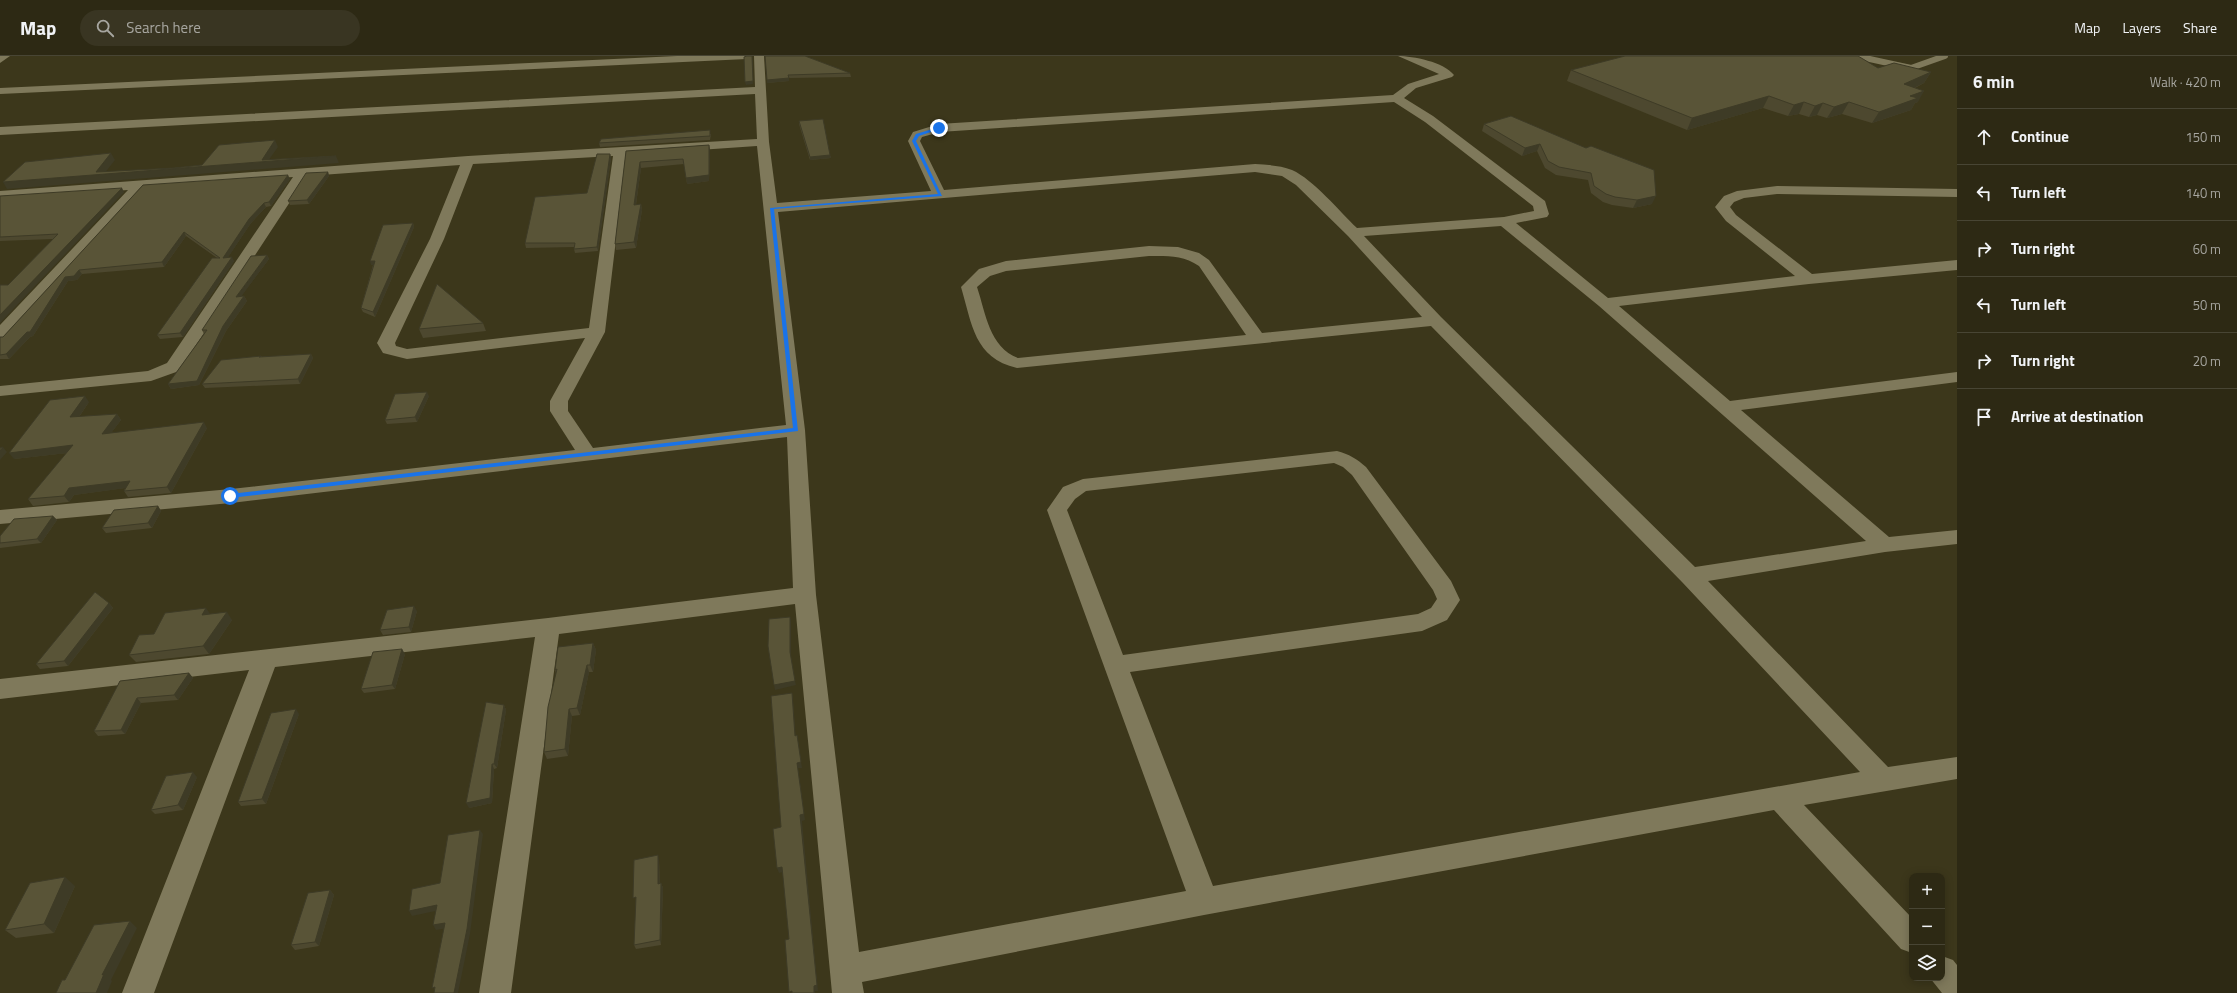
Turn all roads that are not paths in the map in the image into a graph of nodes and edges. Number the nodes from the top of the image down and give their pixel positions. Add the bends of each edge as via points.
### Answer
1 (5, 56) edge
2 (747, 56) edge
3 (759, 56) edge
4 (1403, 56) edge
5 (1856, 56) edge
6 (1944, 56) edge
7 (0, 60) edge
8 (759, 90) junction
9 (0, 91) edge
10 (1396, 98) junction
11 (0, 131) edge
12 (763, 142) junction
13 (620, 152) junction
14 (468, 160) junction
15 (302, 173) junction
16 (140, 185) junction
17 (1957, 194) edge
18 (0, 195) edge
19 (940, 195) junction
20 (772, 208) junction
21 (1504, 221) junction
22 (1354, 233) junction
23 (1957, 265) edge
24 (1809, 279) junction
25 (1605, 303) junction
26 (22, 310) junction
27 (0, 312) edge
28 (1435, 321) junction
29 (597, 332) junction
30 (0, 336) edge
31 (1257, 338) junction
32 (1957, 377) edge
33 (0, 391) edge
34 (1725, 407) junction
35 (796, 430) junction
36 (588, 454) junction
37 (0, 517) edge
38 (1957, 537) edge
39 (1884, 546) junction
40 (1690, 576) junction
41 (805, 595) junction
42 (548, 627) junction
43 (266, 658) junction
44 (1116, 665) junction
45 (0, 689) edge
46 (1957, 768) edge
47 (1883, 779) junction
48 (1780, 798) junction
49 (1204, 901) junction
50 (1909, 936) edge
51 (1945, 974) edge
52 (846, 982) edge
53 (1957, 987) edge
54 (138, 993) edge
55 (495, 993) edge

1 - 7 street
2 - 9 street
3 - 8 street
4 - 10 street via 1448,75 1412,86
5 - 6 lane via 1911,68
8 - 11 street
8 - 12 street
10 - 19 street via 939,128 917,135 914,141
10 - 21 street via 1429,119 1540,204 1542,214
12 - 13 street
12 - 20 street
13 - 14 street
13 - 29 street
14 - 15 street
14 - 29 street via 437,239 386,343 389,349 407,354
15 - 16 street
15 - 33 street via 174,367 151,376
16 - 18 street
16 - 26 street
17 - 24 street via 1777,190 1742,194 1729,199 1722,207 1730,218
19 - 20 street
19 - 22 street via 1255,168 1272,169 1287,173 1302,182
20 - 35 street
21 - 22 street
21 - 25 street
22 - 28 street
23 - 24 street
24 - 25 street
25 - 34 street
26 - 27 street
26 - 30 street
28 - 31 street
28 - 40 street
29 - 36 street via 559,401 559,411
31 - 31 street via 1017,363 1004,358 990,346 969,286 979,274 1006,266 1149,251 1178,252 1194,256 1204,263
32 - 34 street
34 - 39 street
35 - 36 street
35 - 41 street
36 - 37 street via 230,496
38 - 39 street
39 - 40 street
40 - 47 street
41 - 42 street
41 - 52 street
42 - 43 street
42 - 55 street
43 - 45 street
43 - 54 street
44 - 44 street via 1057,510 1064,496 1083,485 1337,457 1359,471 1443,587 1449,600 1439,614 1422,622
44 - 49 street
46 - 47 street
47 - 48 street
48 - 49 street
48 - 50 street
49 - 52 street
51 - 53 street

